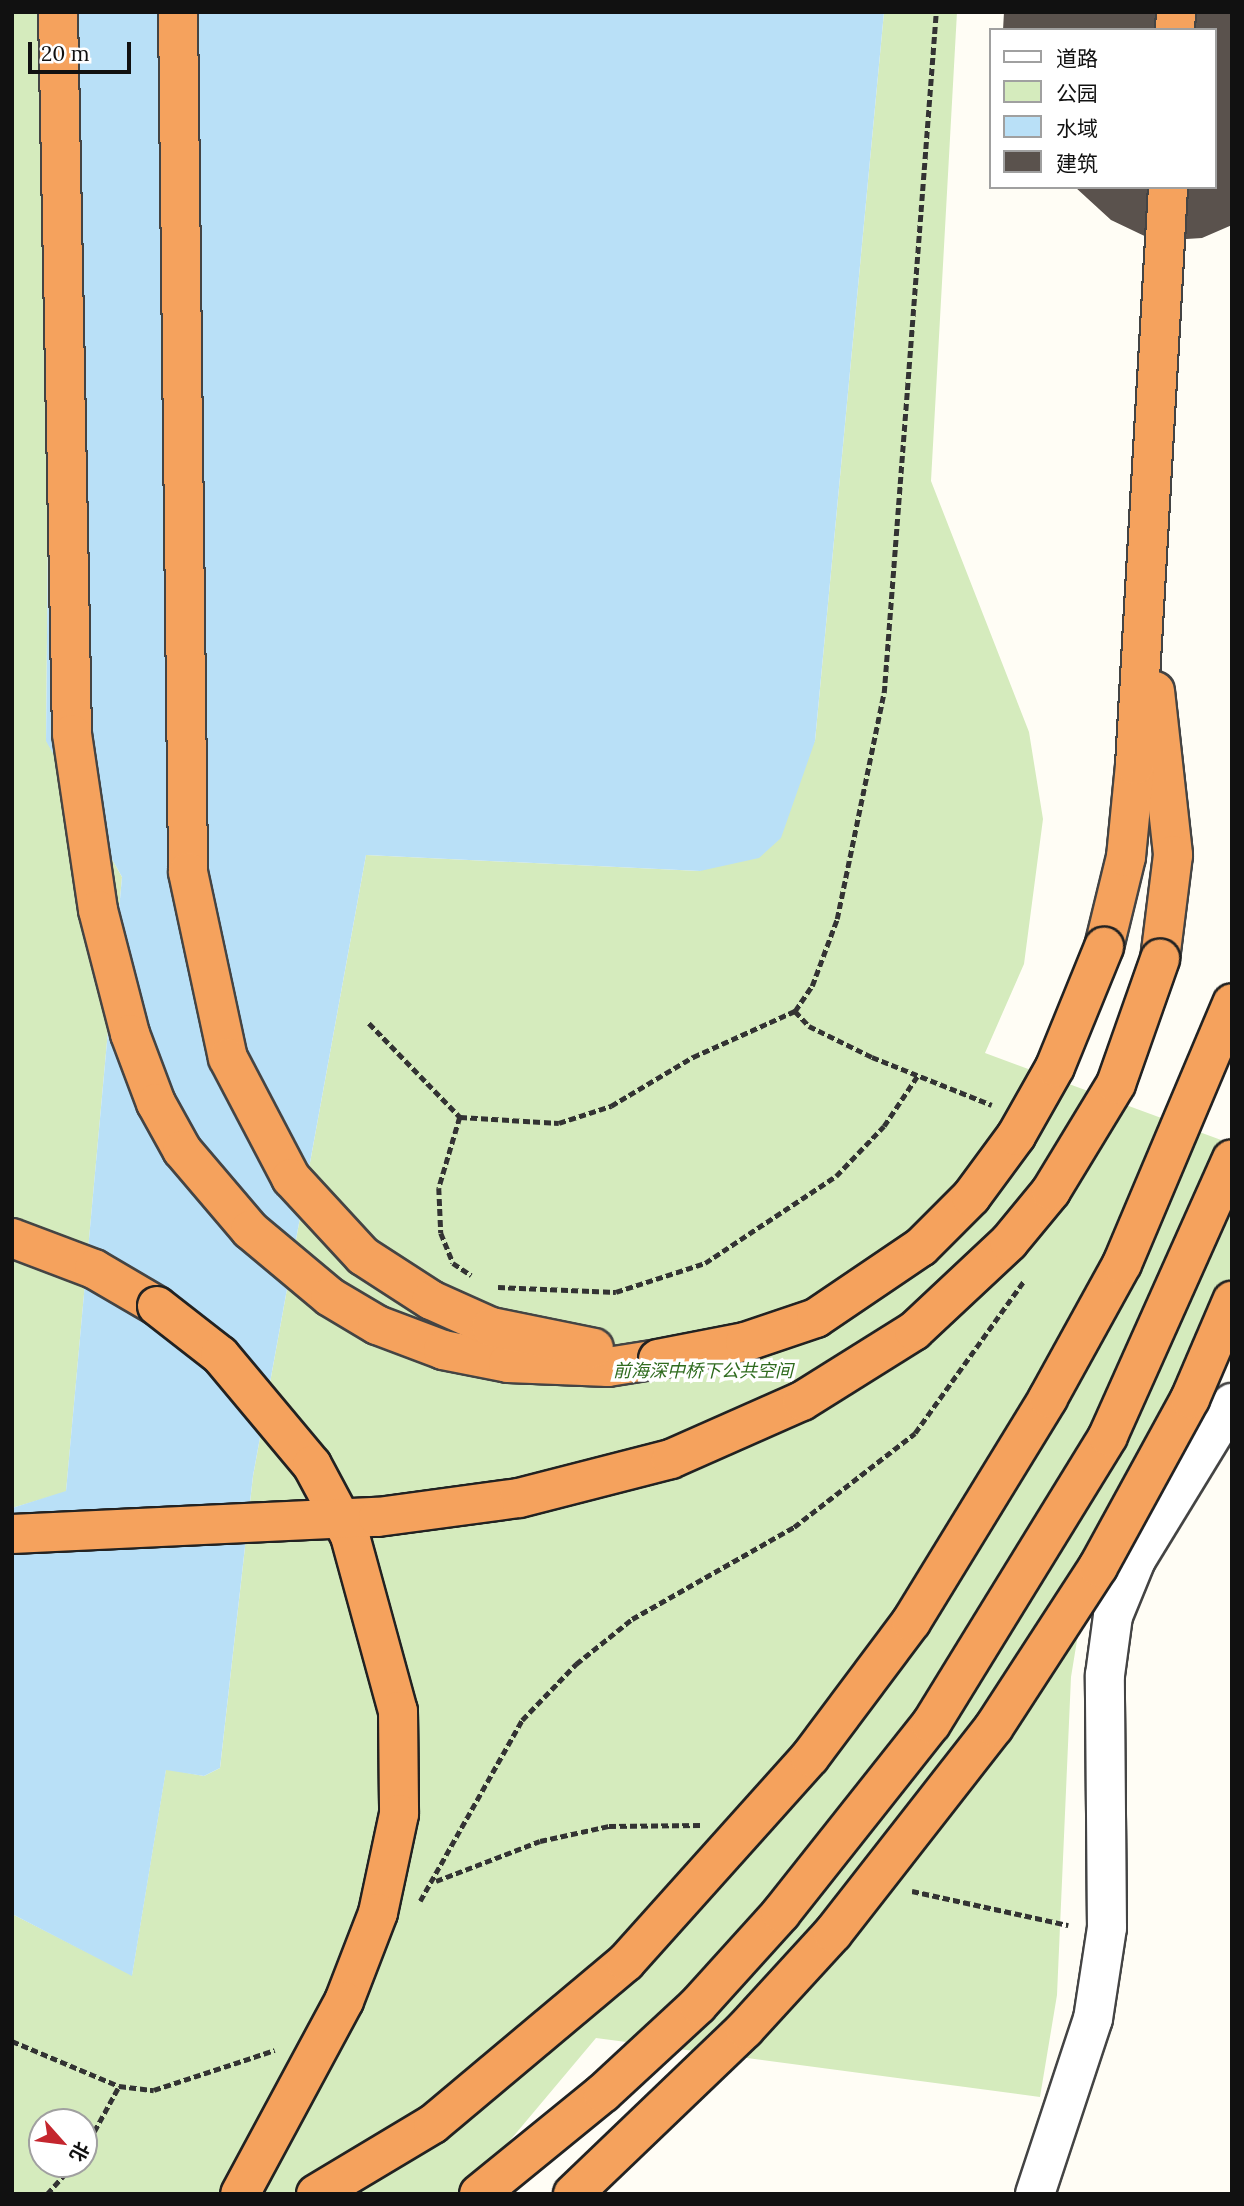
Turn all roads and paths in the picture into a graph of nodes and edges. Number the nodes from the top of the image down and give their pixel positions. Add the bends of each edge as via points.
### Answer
1 (58, 12) edge
2 (178, 12) edge
3 (936, 12) edge
4 (1168, 189) edge
5 (1145, 634) junction
6 (1232, 1003) edge
7 (369, 1023) dead end
8 (918, 1075) dead end
9 (460, 1117) junction
10 (1232, 1158) edge
11 (12, 1238) edge
12 (1030, 1269) dead end
13 (480, 1281) dead end
14 (489, 1287) dead end
15 (1232, 1301) edge
16 (658, 1359) junction
17 (1232, 1403) edge
18 (12, 1534) edge
19 (411, 1911) dead end
20 (12, 2041) edge
21 (282, 2044) dead end
22 (119, 2085) junction
23 (98, 2124) edge
24 (62, 2178) edge
25 (47, 2194) edge
26 (240, 2194) edge
27 (316, 2194) edge
28 (479, 2194) edge
29 (573, 2194) edge
30 (1035, 2194) edge

1 - 16 highway via 72,734 98,910 130,1034 156,1103 182,1150 250,1230 330,1297 377,1325 443,1350 508,1363 608,1367
2 - 16 highway via 188,872 228,1058 291,1178 363,1256 431,1300 491,1326
3 - 9 path via 884,693 837,919 812,986 795,1011 692,1058 611,1106 559,1123
4 - 5 highway
5 - 16 highway, bridge via 1126,857 1104,947 1055,1067 1016,1136 971,1197 920,1247 816,1318 745,1342
5 - 18 highway, bridge via 1167,761 1173,855 1160,959 1116,1084 1042,1201 915,1331 802,1401 671,1459 519,1498 377,1517
6 - 27 highway, bridge via 1122,1264 1048,1398 911,1622 810,1757 626,1962 433,2124
7 - 9 path
8 - 14 path via 884,1126 835,1176 705,1263 616,1292
9 - 13 path via 439,1188 441,1233 453,1263
10 - 28 highway, bridge via 1108,1436 931,1724 782,1913 698,2005 603,2093
11 - 26 highway, bridge via 94,1269 158,1306 220,1355 312,1465 350,1536 380,1626 398,1711 399,1814 378,1913 344,2001
12 - 19 path via 963,1374 915,1433 794,1527 632,1619 576,1664 522,1720 484,1779 435,1881
15 - 29 highway, bridge via 1190,1399 1098,1567 994,1727 824,1942 736,2038
17 - 30 street via 1136,1560 1113,1616 1105,1675 1107,1928 1093,2019
20 - 22 path
21 - 22 path via 263,2058 198,2080 154,2090
22 - 23 path
24 - 25 path

